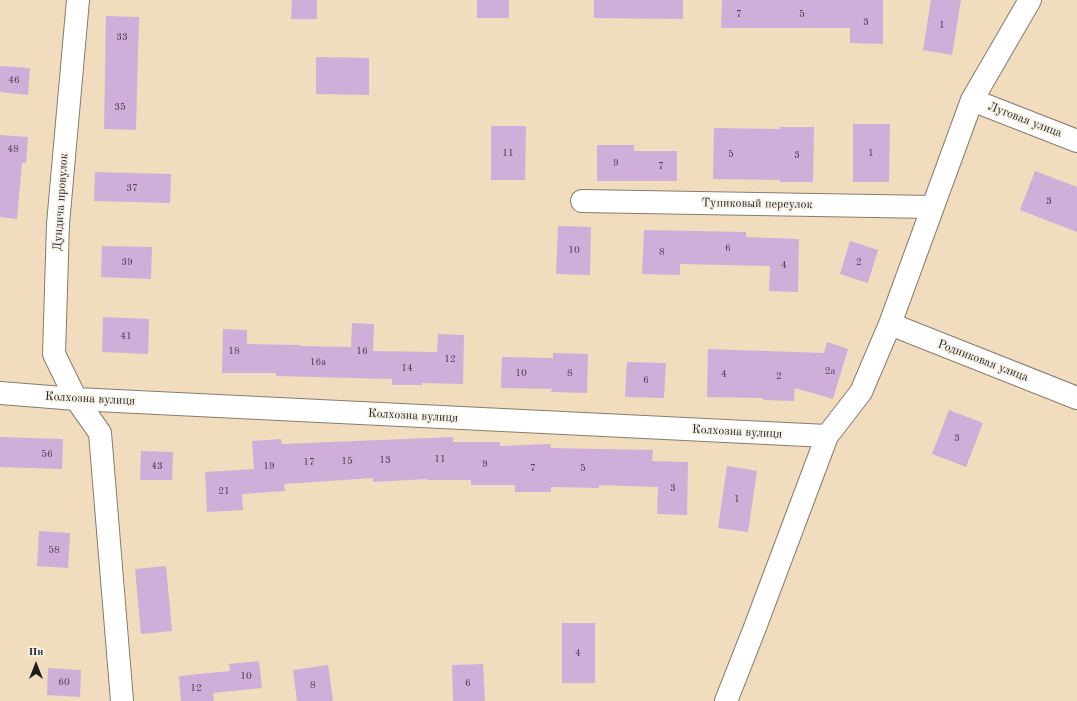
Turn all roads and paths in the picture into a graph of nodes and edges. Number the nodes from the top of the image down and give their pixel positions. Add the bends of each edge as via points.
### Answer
1 (78, 0) edge
2 (1030, 0) edge
3 (972, 100) junction
4 (1077, 141) edge
5 (582, 201) dead end
6 (932, 208) junction
7 (890, 324) junction
8 (0, 393) edge
9 (1077, 398) edge
10 (76, 399) junction
11 (827, 436) junction
12 (122, 701) edge
13 (726, 701) edge

1 - 10 street, Дундича провулок via 58,224 54,354
2 - 3 street
3 - 4 street, Луговая улица
3 - 6 street
5 - 6 street, Тупиковый переулок
6 - 7 street
7 - 9 street, Родниковая улица
7 - 11 street via 861,392
8 - 10 street, Колхозна вулиця
10 - 11 street, Колхозна вулиця
10 - 12 street, Дундича провулок via 100,432
11 - 13 street

